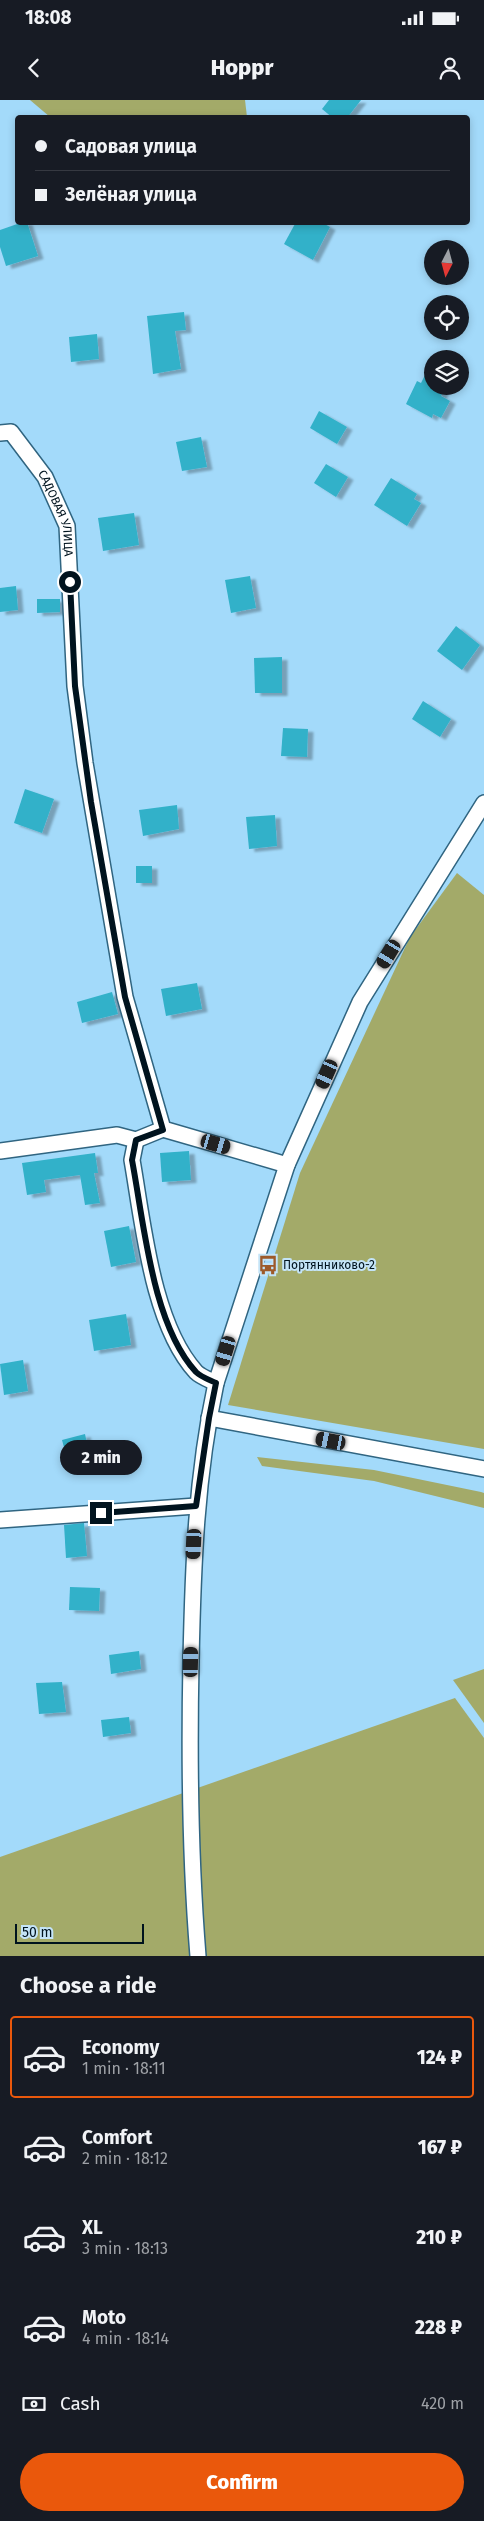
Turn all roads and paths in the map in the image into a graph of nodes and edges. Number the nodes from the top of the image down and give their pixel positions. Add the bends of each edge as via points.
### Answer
1 (6, 432) edge
2 (484, 802) edge
3 (163, 1130) junction
4 (136, 1140) junction
5 (0, 1151) edge
6 (287, 1165) junction
7 (216, 1383) junction
8 (209, 1418) junction
9 (484, 1469) edge
10 (196, 1506) junction
11 (0, 1520) edge
12 (198, 1956) edge

1 - 3 street, САДОВАЯ УЛИЦА via 45,477 67,526 75,686 85,763 125,997
2 - 6 street via 360,1002
3 - 4 street
3 - 6 street
4 - 5 street via 117,1135
4 - 7 street via 132,1160 156,1290 176,1342 197,1373
6 - 7 street
7 - 8 street
8 - 9 street
8 - 10 street
10 - 11 street
10 - 12 street via 189,1762

